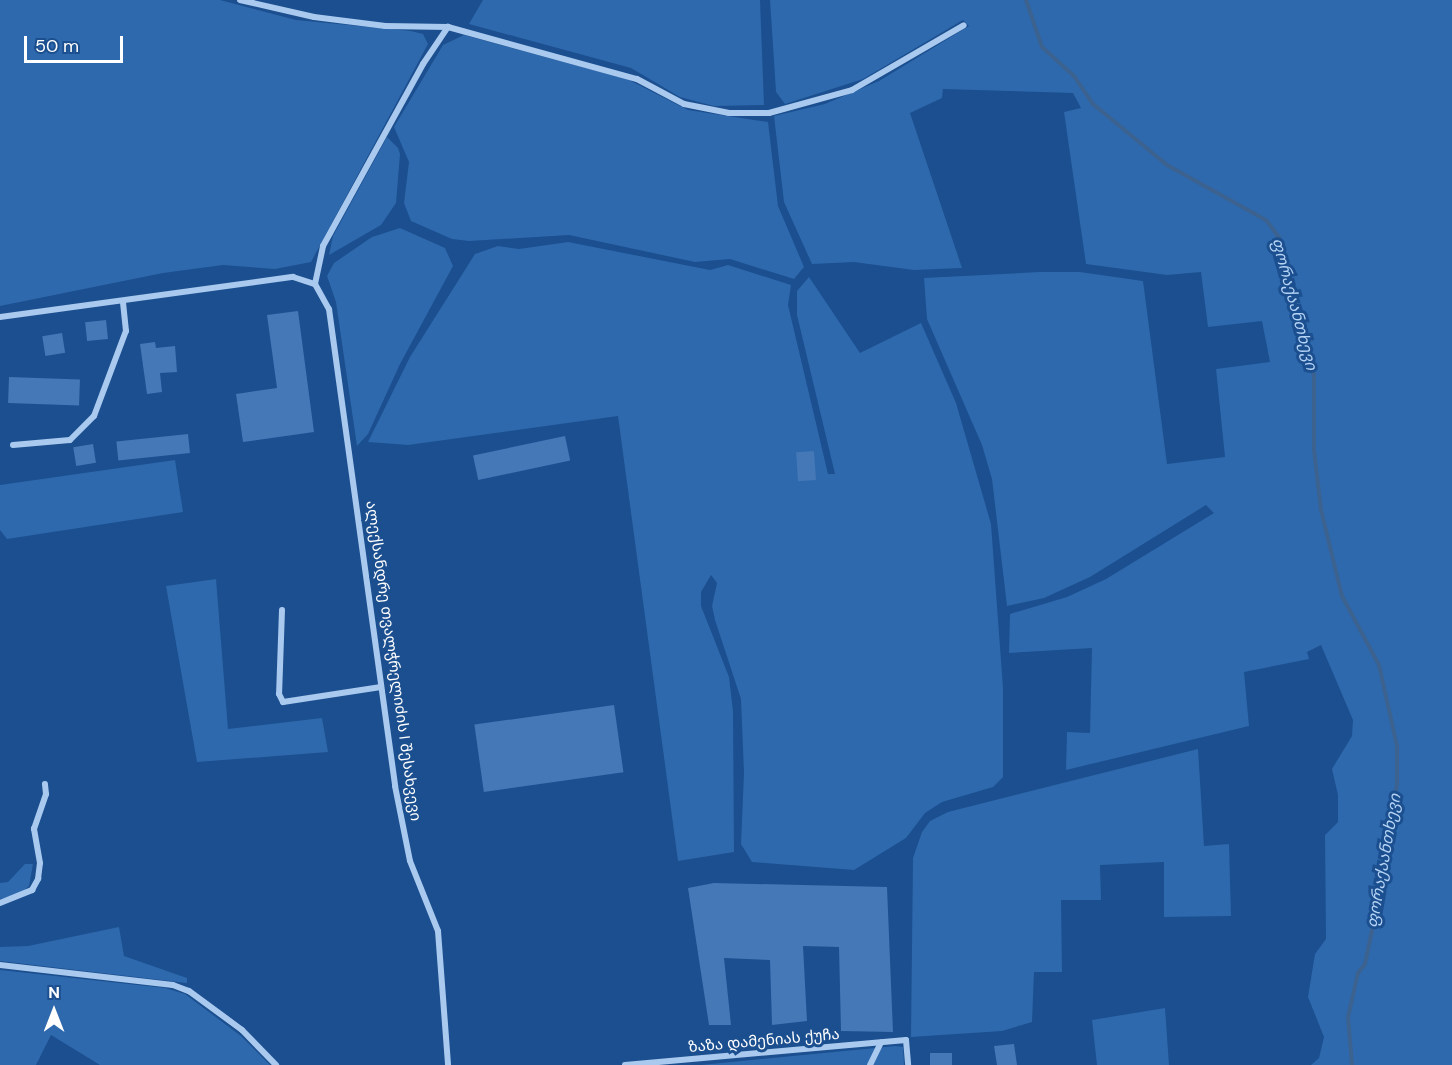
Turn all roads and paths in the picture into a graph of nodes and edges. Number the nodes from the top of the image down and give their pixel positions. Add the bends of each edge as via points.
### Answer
1 (240, 0) edge
2 (964, 25) dead end
3 (448, 27) junction
4 (315, 284) junction
5 (123, 301) junction
6 (0, 317) edge
7 (13, 445) dead end
8 (282, 610) dead end
9 (381, 687) junction
10 (45, 784) dead end
11 (0, 903) edge
12 (0, 965) edge
13 (881, 1042) junction
14 (276, 1065) edge
15 (448, 1065) edge
16 (625, 1065) edge
17 (870, 1065) edge
18 (908, 1065) edge

1 - 3 street via 314,17 385,26
2 - 3 street via 852,90 769,113 705,110 684,104 637,79
3 - 4 street via 423,64 323,246
4 - 5 street via 293,277
4 - 9 street, ალექსანდრე თვალჭრელიძის I შესახვევი via 329,309
5 - 6 street
5 - 7 street via 126,331 94,416 70,440
8 - 9 street via 279,694 283,702
9 - 15 street, ალექსანდრე თვალჭრელიძის I შესახვევი via 410,861 438,931
10 - 11 street via 46,794 34,829 40,863 38,879 33,890
12 - 14 street via 173,985 189,991 242,1030
13 - 16 street, ზაზა დამენიას ქუჩა
13 - 17 street
13 - 18 street, ზაზა დამენიას ქუჩა via 906,1040

